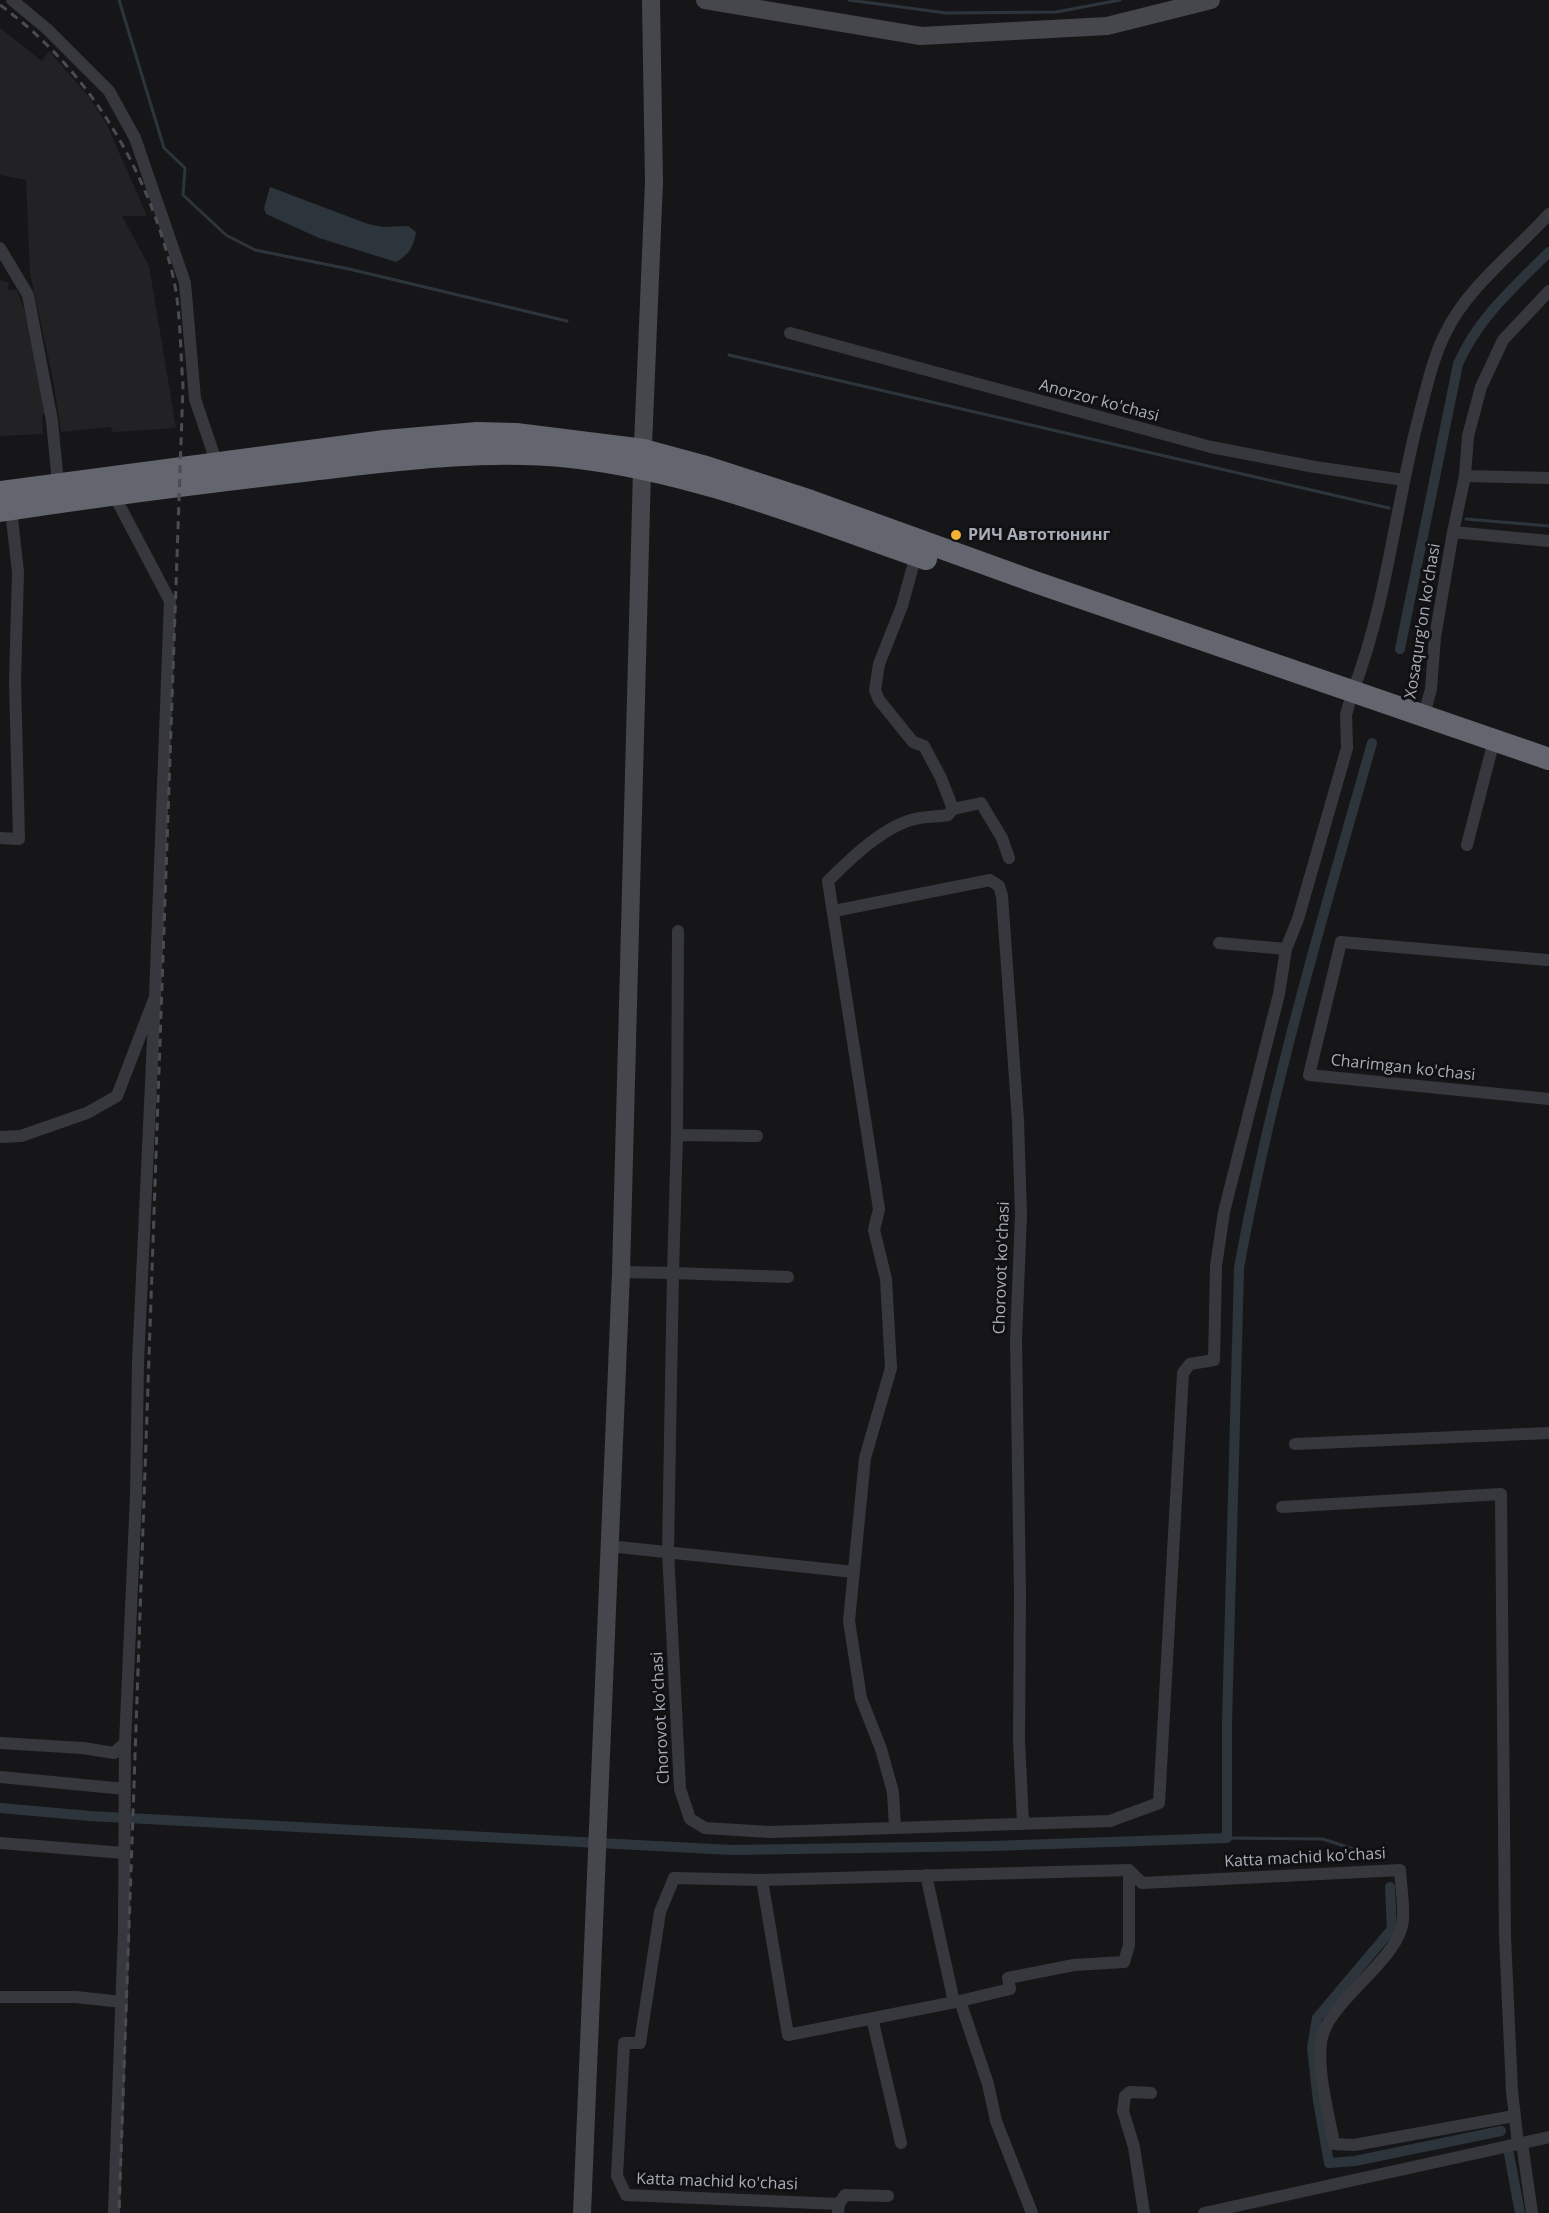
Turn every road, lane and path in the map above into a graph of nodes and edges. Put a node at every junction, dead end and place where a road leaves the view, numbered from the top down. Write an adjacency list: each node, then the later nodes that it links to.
1 (12, 0): 10 (street)
2 (651, 0): 9 (street)
3 (705, 0): 4 (street)
4 (1211, 0)
5 (1549, 214): 13 (street)
6 (0, 248): 14 (street)
7 (1549, 291): 11 (street, Xosaqurg'on ko'chasi)
8 (790, 333): 13 (street, Anorzor ko'chasi)
9 (643, 460): 10 (highway); 15 (highway); 19 (highway); 20 (highway); 38 (street)
10 (217, 464): 14 (highway)
11 (1465, 476): 12 (street); 17 (street, Xosaqurg'on ko'chasi)
12 (1549, 478)
13 (1404, 480): 20 (street)
14 (58, 483): 16 (highway)
15 (114, 495): 16 (highway); 33 (street)
16 (4, 504): 25 (street)
17 (1453, 532): 18 (street, Xosaqurg'on ko'chasi); 21 (street, Xosaqurg'on ko'chasi)
18 (1549, 541)
19 (915, 555): 20 (highway); 24 (street)
20 (1351, 698): 21 (highway); 31 (street)
21 (1422, 722): 22 (highway); 23 (highway)
22 (1491, 752): 23 (highway); 26 (street)
23 (1548, 761)
24 (953, 809): 27 (street); 28 (street)
25 (0, 838)
26 (1467, 845)
27 (1009, 858)
28 (834, 911): 46 (street); 51 (street, Chorovot ko'chasi)
29 (678, 931): 35 (street, Chorovot ko'chasi)
30 (1219, 943): 31 (street)
31 (1286, 949): 51 (street, Chorovot ko'chasi)
32 (1547, 960): 34 (street, Charimgan ko'chasi)
33 (156, 997): 37 (street); 48 (street)
34 (1549, 1099)
35 (677, 1136): 36 (street); 39 (street, Chorovot ko'chasi)
36 (757, 1136)
37 (0, 1137)
38 (621, 1272): 39 (street); 44 (street)
39 (673, 1274): 40 (street); 45 (street, Chorovot ko'chasi)
40 (788, 1276)
41 (1549, 1433): 42 (street)
42 (1295, 1444)
43 (1282, 1507): 63 (street)
44 (609, 1546): 45 (street); 70 (street)
45 (668, 1551): 46 (street); 52 (street, Chorovot ko'chasi)
46 (854, 1572): 52 (street)
47 (0, 1743): 48 (street)
48 (125, 1743): 50 (street)
49 (0, 1777): 50 (street)
50 (125, 1789): 54 (street)
51 (1023, 1823): 52 (street, Chorovot ko'chasi)
52 (895, 1827)
53 (0, 1843): 54 (street)
54 (124, 1853): 60 (street)
55 (1129, 1870): 56 (street, Katta machid ko'chasi); 59 (street); 63 (street, Katta machid ko'chasi)
56 (926, 1875): 57 (street, Katta machid ko'chasi); 59 (street)
57 (762, 1880): 61 (street); 68 (street, Katta machid ko'chasi)
58 (0, 1997): 60 (street)
59 (957, 2001): 61 (street); 71 (street)
60 (122, 2002): 69 (street)
61 (872, 2018): 65 (street)
62 (1151, 2093): 72 (street)
63 (1514, 2116): 66 (street)
64 (1549, 2137): 66 (street)
65 (901, 2143)
66 (1520, 2144): 73 (street); 74 (street)
67 (888, 2196): 68 (street, Katta machid ko'chasi)
68 (838, 2208)
69 (114, 2213)
70 (582, 2213)
71 (1032, 2213)
72 (1144, 2213)
73 (1204, 2213)
74 (1532, 2213)

